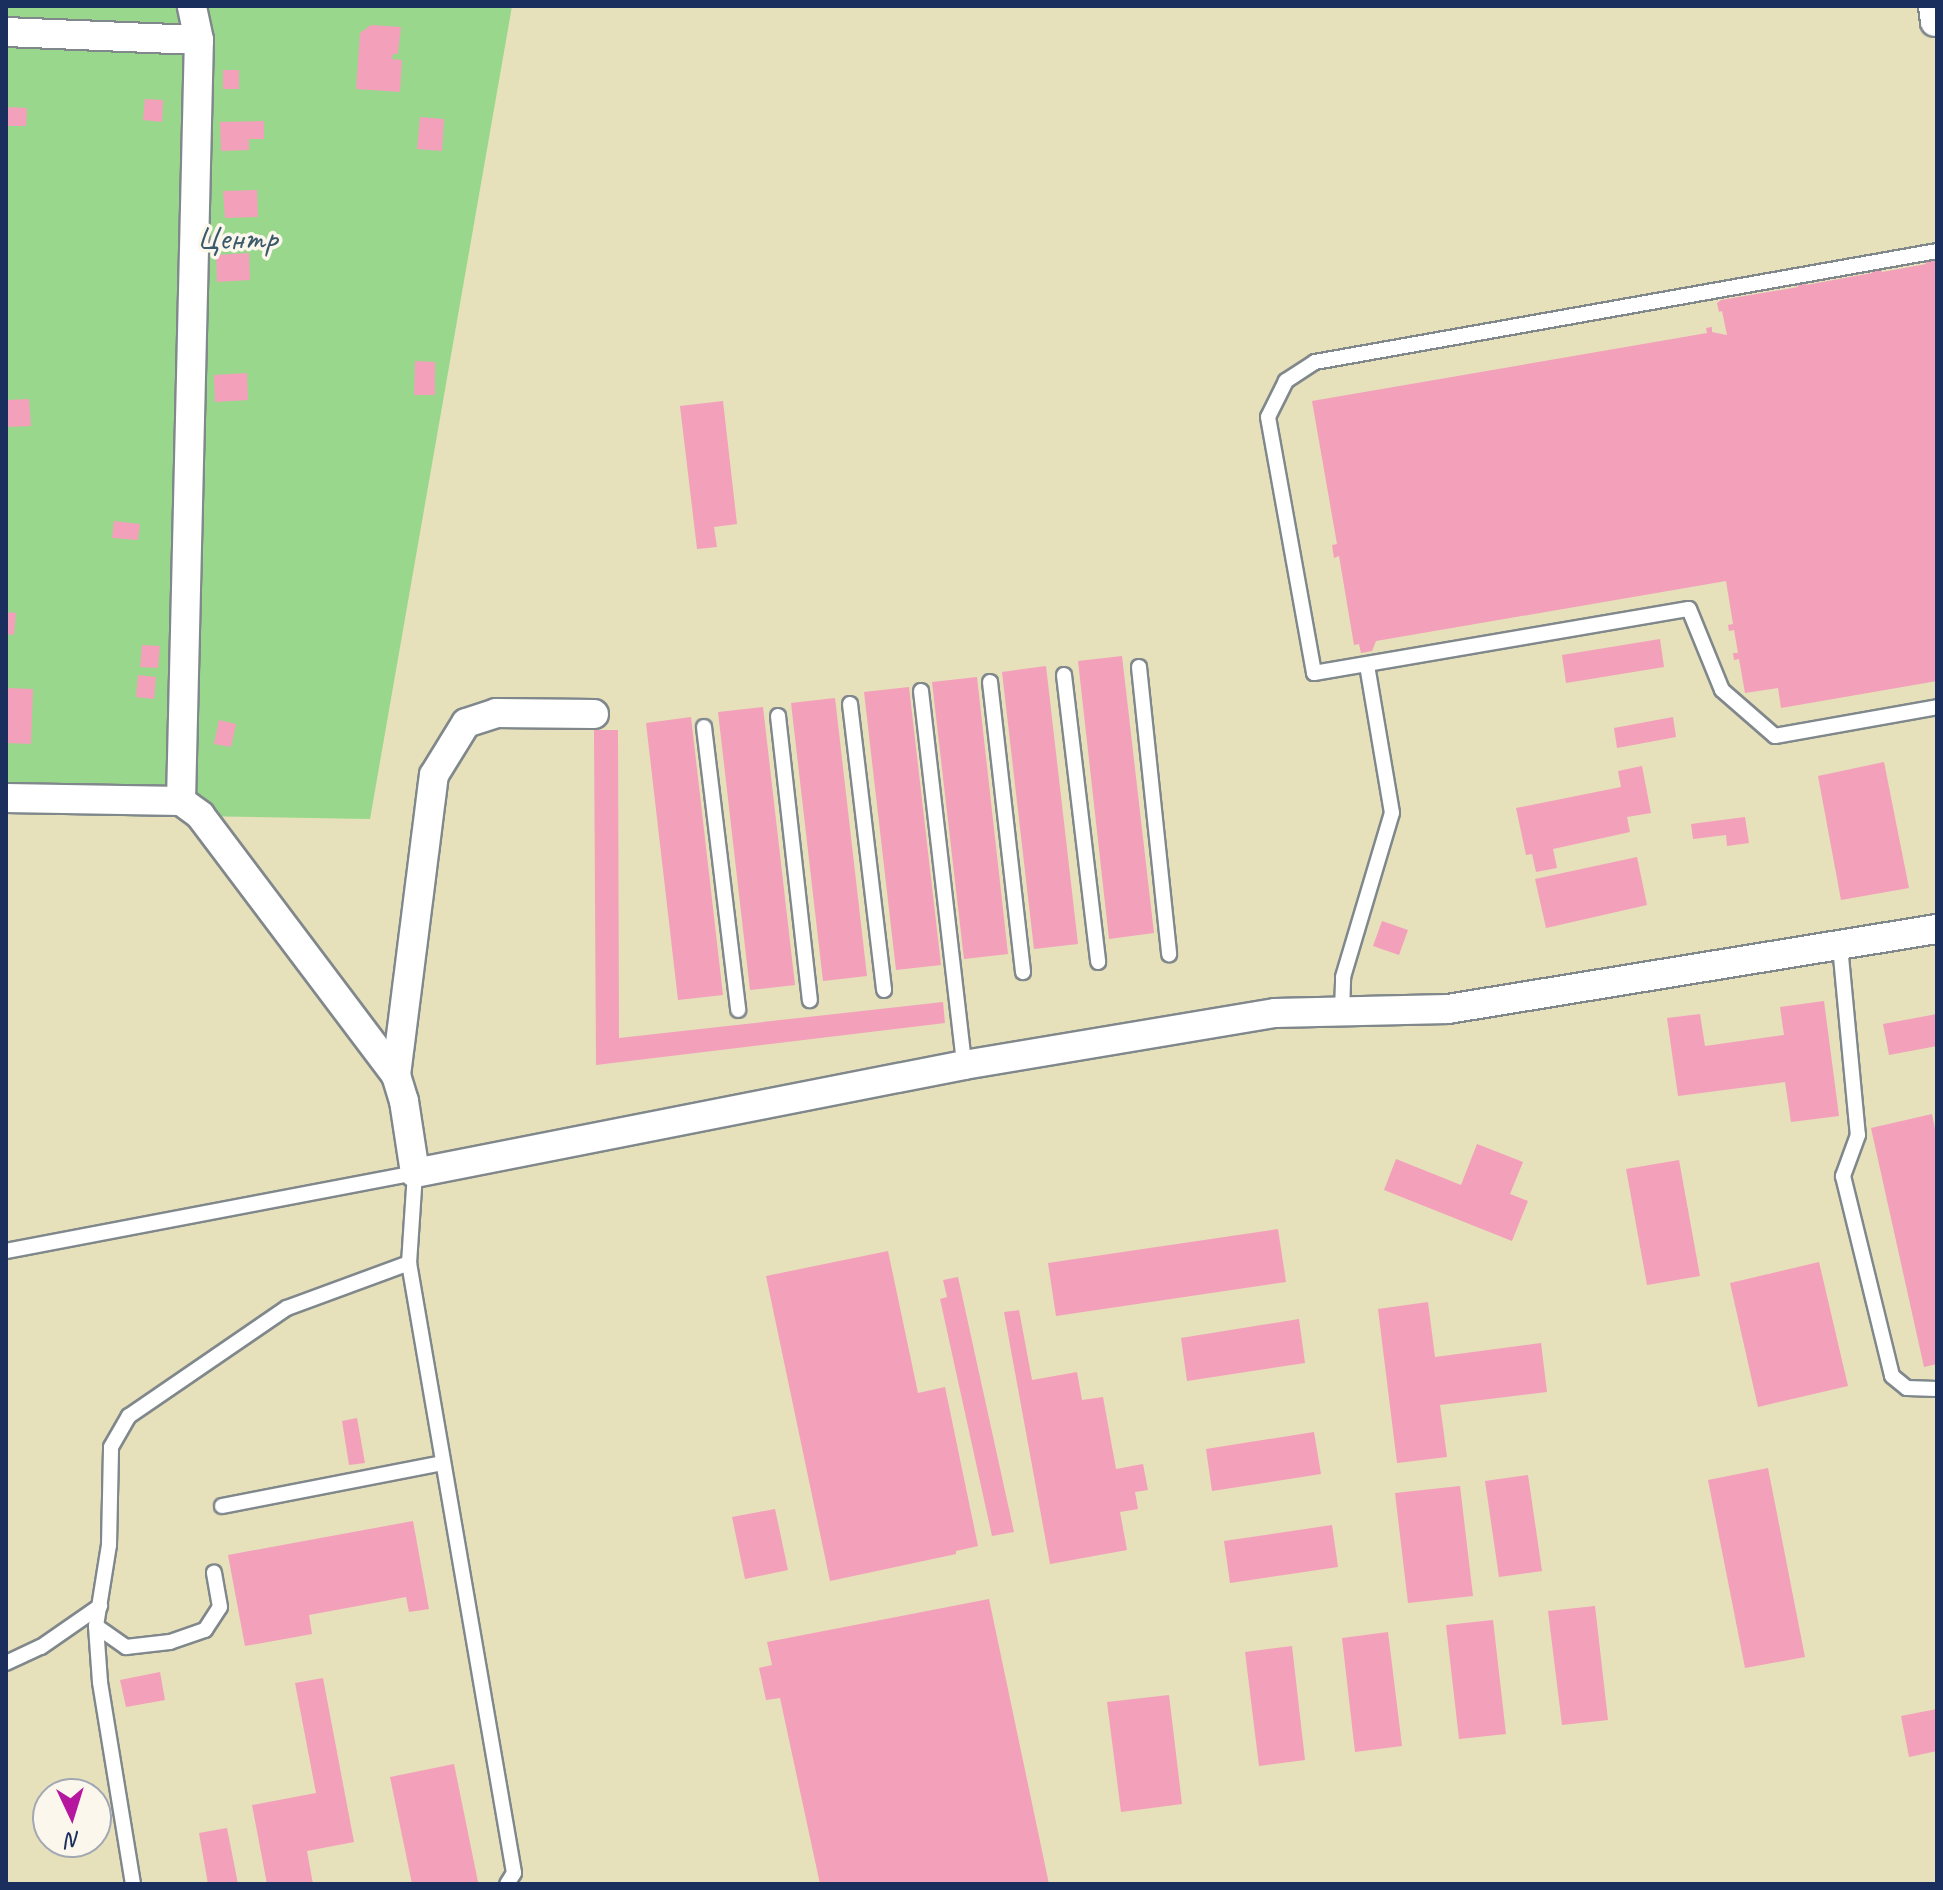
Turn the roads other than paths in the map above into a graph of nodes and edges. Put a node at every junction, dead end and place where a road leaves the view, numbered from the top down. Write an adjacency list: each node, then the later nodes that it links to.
1 (192, 6): 3 (street)
2 (6, 32): 3 (street)
3 (199, 40): 16 (street)
4 (1937, 251): 5 (lane)
5 (1367, 665): 11 (lane); 25 (lane)
6 (1139, 667): 19 (lane)
7 (1064, 675): 20 (lane)
8 (990, 682): 21 (lane)
9 (921, 691): 26 (lane)
10 (850, 704): 22 (lane)
11 (1937, 707)
12 (594, 714): 27 (street)
13 (778, 716): 23 (lane)
14 (704, 727): 24 (lane)
15 (6, 798): 16 (street)
16 (181, 801): 27 (street)
17 (1937, 929): 18 (street)
18 (1840, 946): 25 (street); 31 (lane)
19 (1169, 954)
20 (1098, 962)
21 (1023, 972)
22 (884, 990)
23 (810, 1000)
24 (738, 1010)
25 (1342, 1011): 26 (street)
26 (964, 1065): 28 (street)
27 (396, 1075): 28 (street)
28 (415, 1173): 29 (lane); 30 (lane)
29 (6, 1251)
30 (409, 1263): 32 (lane); 35 (lane)
31 (1937, 1389)
32 (443, 1463): 33 (lane); 39 (lane)
33 (222, 1506)
34 (214, 1573): 36 (lane)
35 (100, 1606): 36 (lane); 37 (lane)
36 (96, 1626): 38 (lane)
37 (6, 1663)
38 (133, 1884)
39 (507, 1884)

